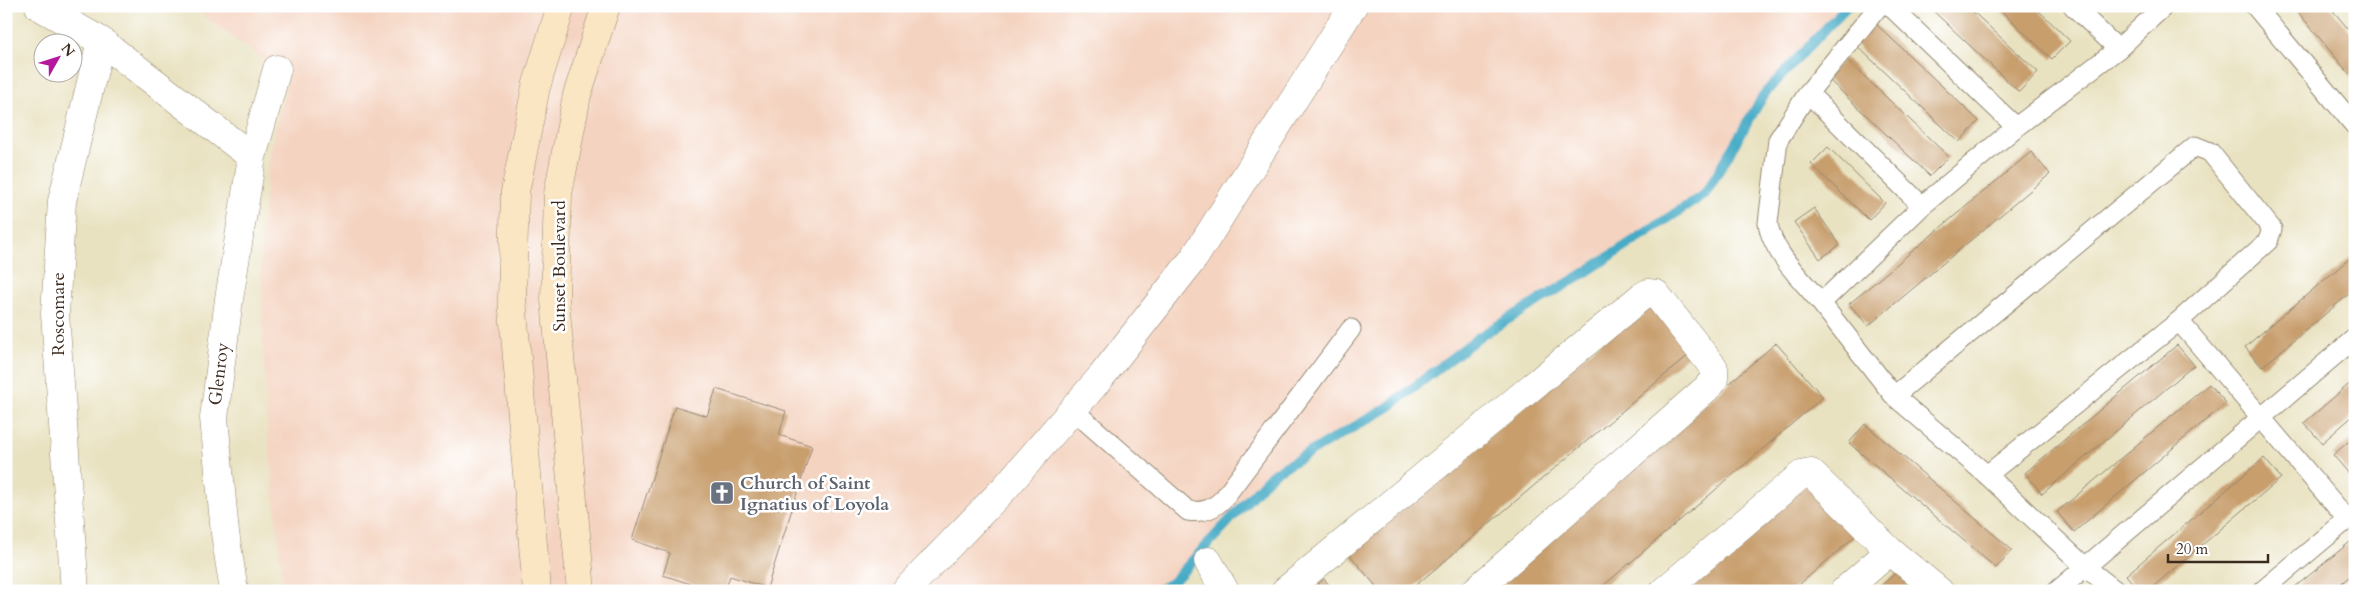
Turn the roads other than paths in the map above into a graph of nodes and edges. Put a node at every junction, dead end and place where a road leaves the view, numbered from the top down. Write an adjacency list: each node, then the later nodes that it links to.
1 (39, 6): 10 (street)
2 (561, 6): 32 (main road)
3 (606, 6): 33 (main road, Sunset Boulevard)
4 (1353, 6): 23 (street)
5 (1879, 6): 13 (lane)
6 (1890, 6): 15 (lane)
7 (2074, 6): 11 (lane)
8 (2164, 6): 11 (lane)
9 (2255, 6): 14 (lane)
10 (101, 41): 16 (street); 30 (street, Roscomare)
11 (2118, 48): 15 (lane)
12 (277, 69): 16 (street, Glenroy)
13 (1808, 93): 17 (lane); 18 (lane)
14 (2355, 126)
15 (2016, 127): 17 (lane)
16 (252, 157): 31 (street, Glenroy)
17 (1922, 206): 18 (lane)
18 (1821, 303): 22 (lane)
19 (2179, 322): 22 (lane); 24 (lane); 25 (lane)
20 (1352, 329): 23 (lane)
21 (2355, 338): 24 (lane)
22 (1894, 396): 25 (lane)
23 (1073, 410): 34 (street)
24 (2260, 419): 26 (lane); 29 (lane)
25 (1987, 475): 29 (lane)
26 (2351, 516): 43 (lane)
27 (1890, 551): 38 (street); 39 (street); 40 (street)
28 (1208, 561): 35 (street)
29 (2084, 566): 41 (lane); 42 (lane)
30 (75, 591)
31 (234, 591)
32 (537, 591)
33 (581, 591)
34 (905, 591)
35 (1225, 591)
36 (1285, 591): 37 (street)
37 (1475, 591)
38 (1664, 591)
39 (1844, 591)
40 (1939, 591)
41 (2057, 591)
42 (2116, 591)
43 (2262, 591)

